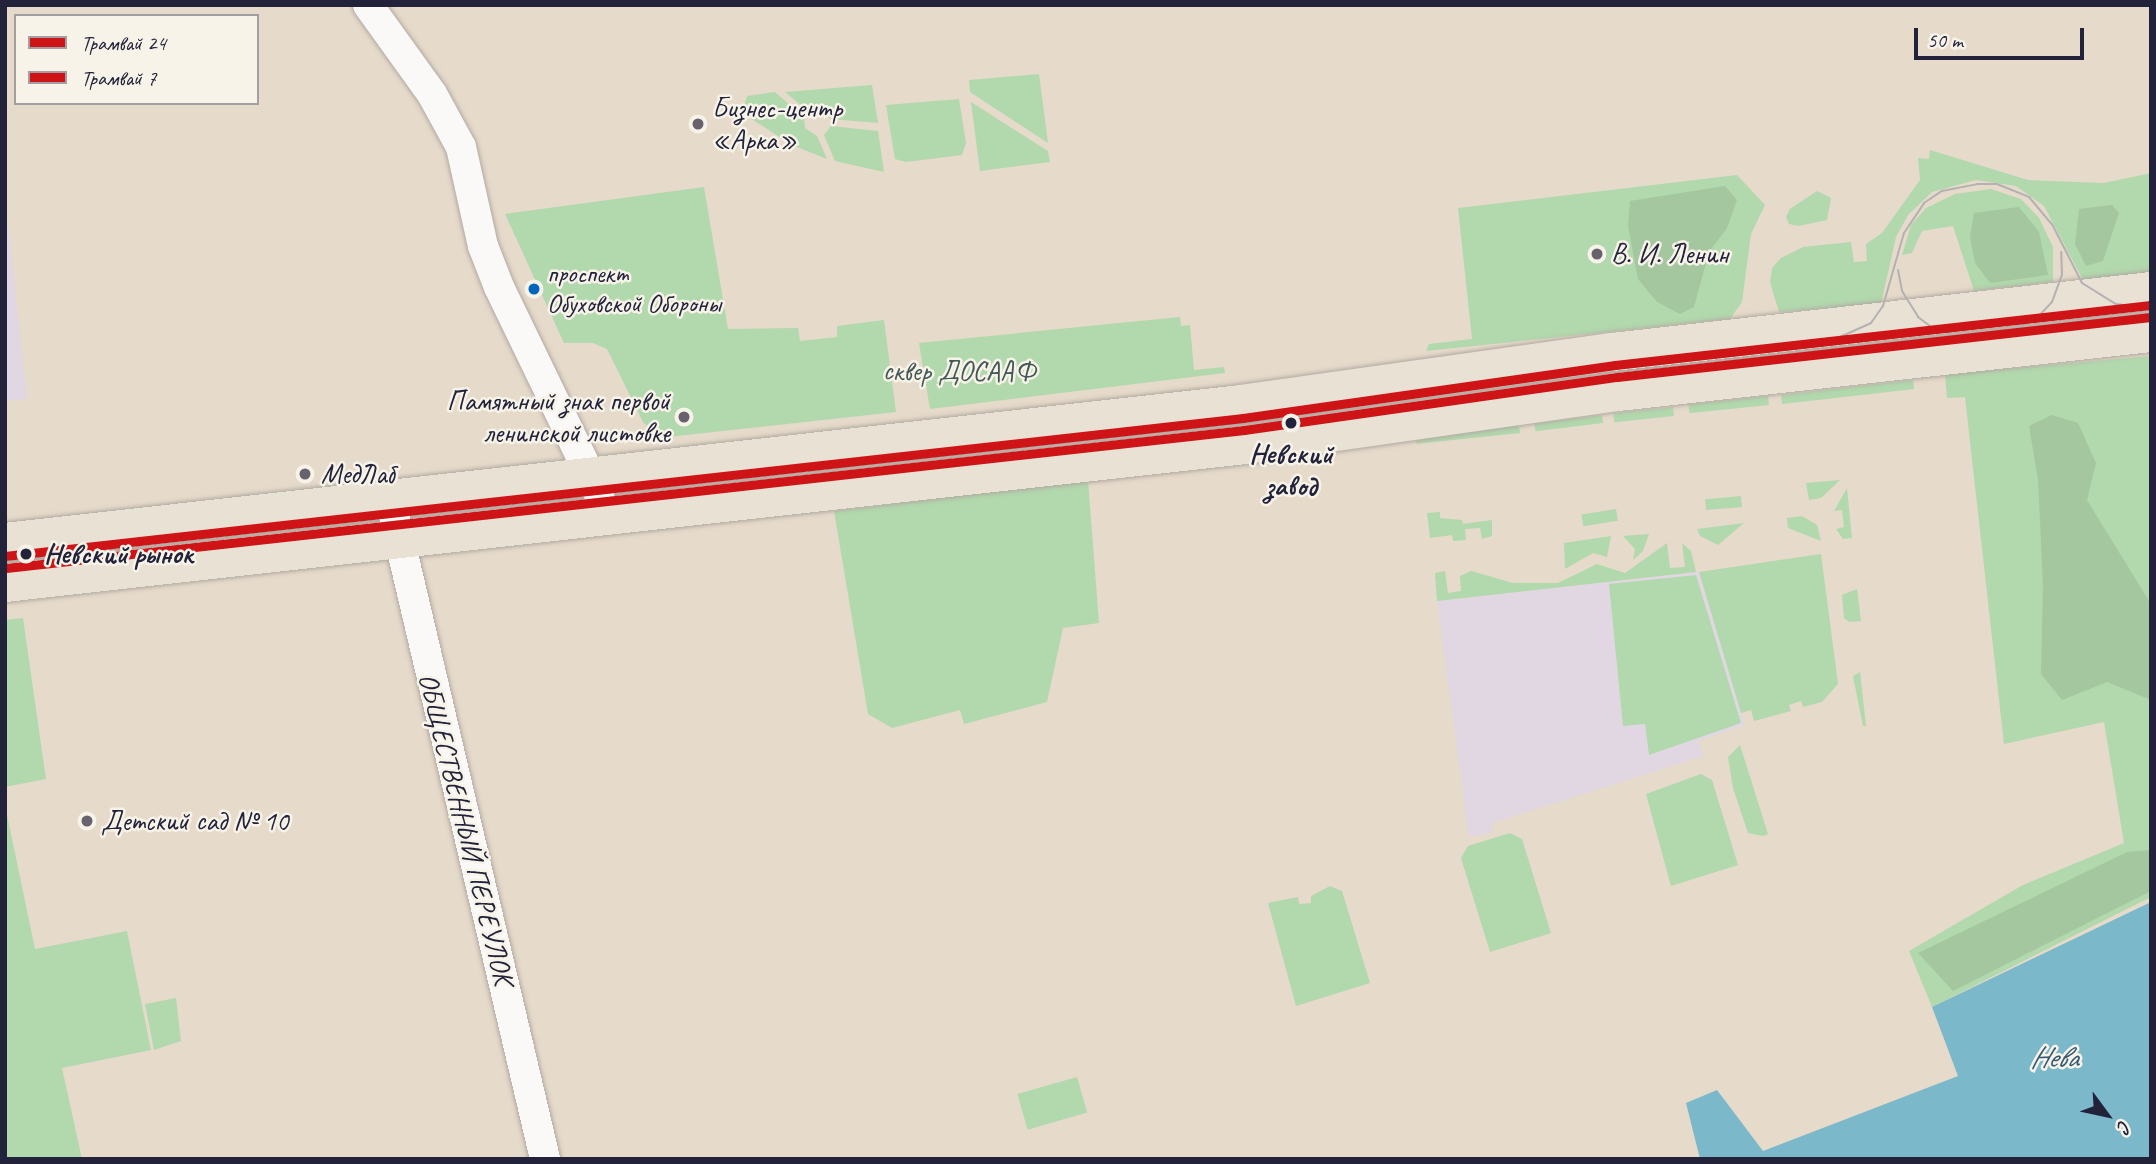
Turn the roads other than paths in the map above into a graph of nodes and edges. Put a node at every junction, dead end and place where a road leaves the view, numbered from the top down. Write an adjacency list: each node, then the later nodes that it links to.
1 (368, 5): 4 (street)
2 (2151, 292): 4 (main road)
3 (2151, 333): 6 (main road)
4 (592, 476): 5 (main road); 6 (street)
5 (390, 499): 7 (street, ОБЩЕСТВЕННЫЙ ПЕРЕУЛОК); 8 (main road)
6 (607, 514): 7 (main road)
7 (396, 540): 9 (main road); 10 (street, ОБЩЕСТВЕННЫЙ ПЕРЕУЛОК)
8 (5, 542)
9 (5, 583)
10 (545, 1159)

